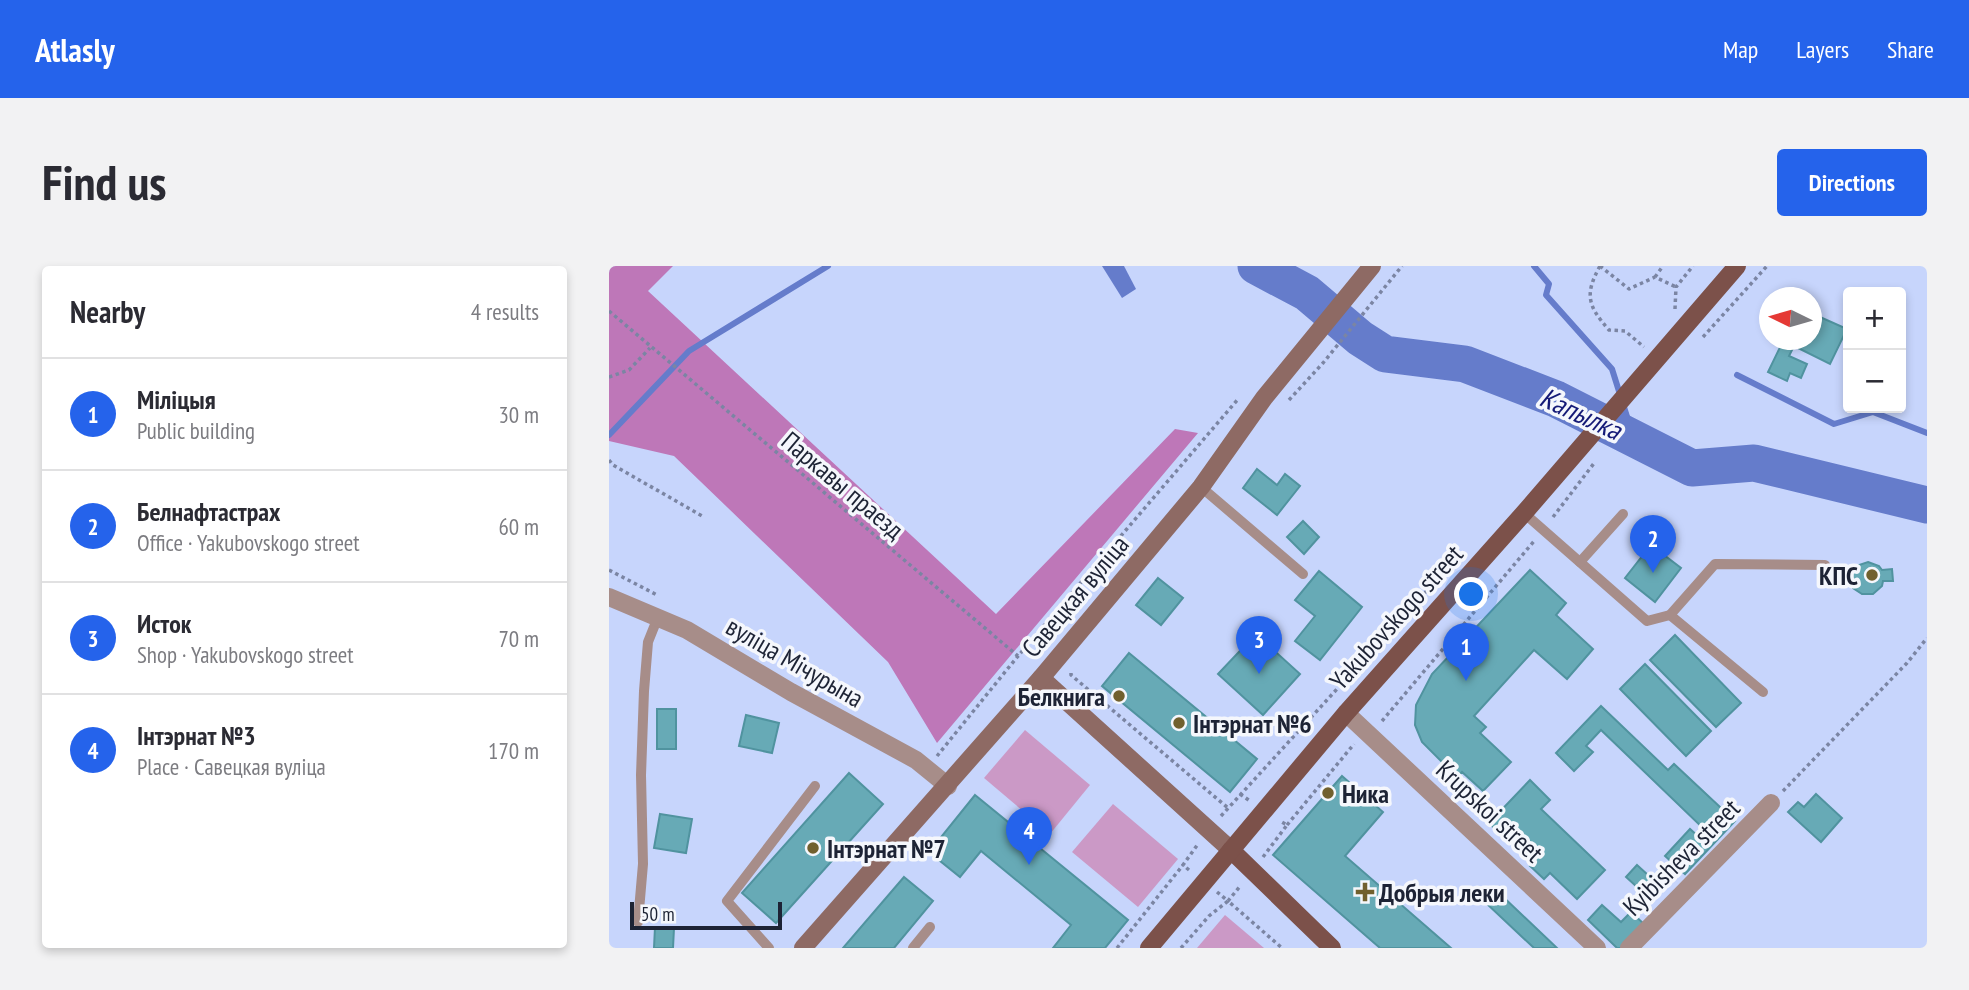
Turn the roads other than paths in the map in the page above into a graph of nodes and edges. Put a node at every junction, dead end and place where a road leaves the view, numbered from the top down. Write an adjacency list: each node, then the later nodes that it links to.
1 (1372, 266): 3 (main road, Савецкая вуліца)
2 (1737, 266): 4 (main road, Yakubovskogo street)
3 (1201, 487): 8 (lane); 12 (main road, Савецкая вуліца)
4 (1524, 513): 6 (lane); 14 (main road, Yakubovskogo street)
5 (1623, 514): 6 (lane)
6 (1580, 562): 10 (lane)
7 (1825, 565): 10 (lane)
8 (1303, 574)
9 (609, 597): 11 (street, вуліца Мічурына)
10 (1670, 615): 13 (lane)
11 (658, 617): 16 (street, вуліца Мічурына); 19 (lane)
12 (1041, 678): 16 (main road, Савецкая вуліца); 18 (main road)
13 (1763, 692)
14 (1346, 712): 18 (main road, Yakubovskogo street); 26 (street, Krupskoi street)
15 (815, 786): 21 (lane)
16 (948, 786): 22 (main road, Савецкая вуліца)
17 (1771, 803): 27 (street, Kyibisheva street)
18 (1231, 850): 24 (main road, Yakubovskogo street); 25 (main road)
19 (638, 922)
20 (930, 927): 23 (lane)
21 (769, 948)
22 (803, 948)
23 (913, 948)
24 (1149, 948)
25 (1332, 948)
26 (1597, 948)
27 (1629, 948)

